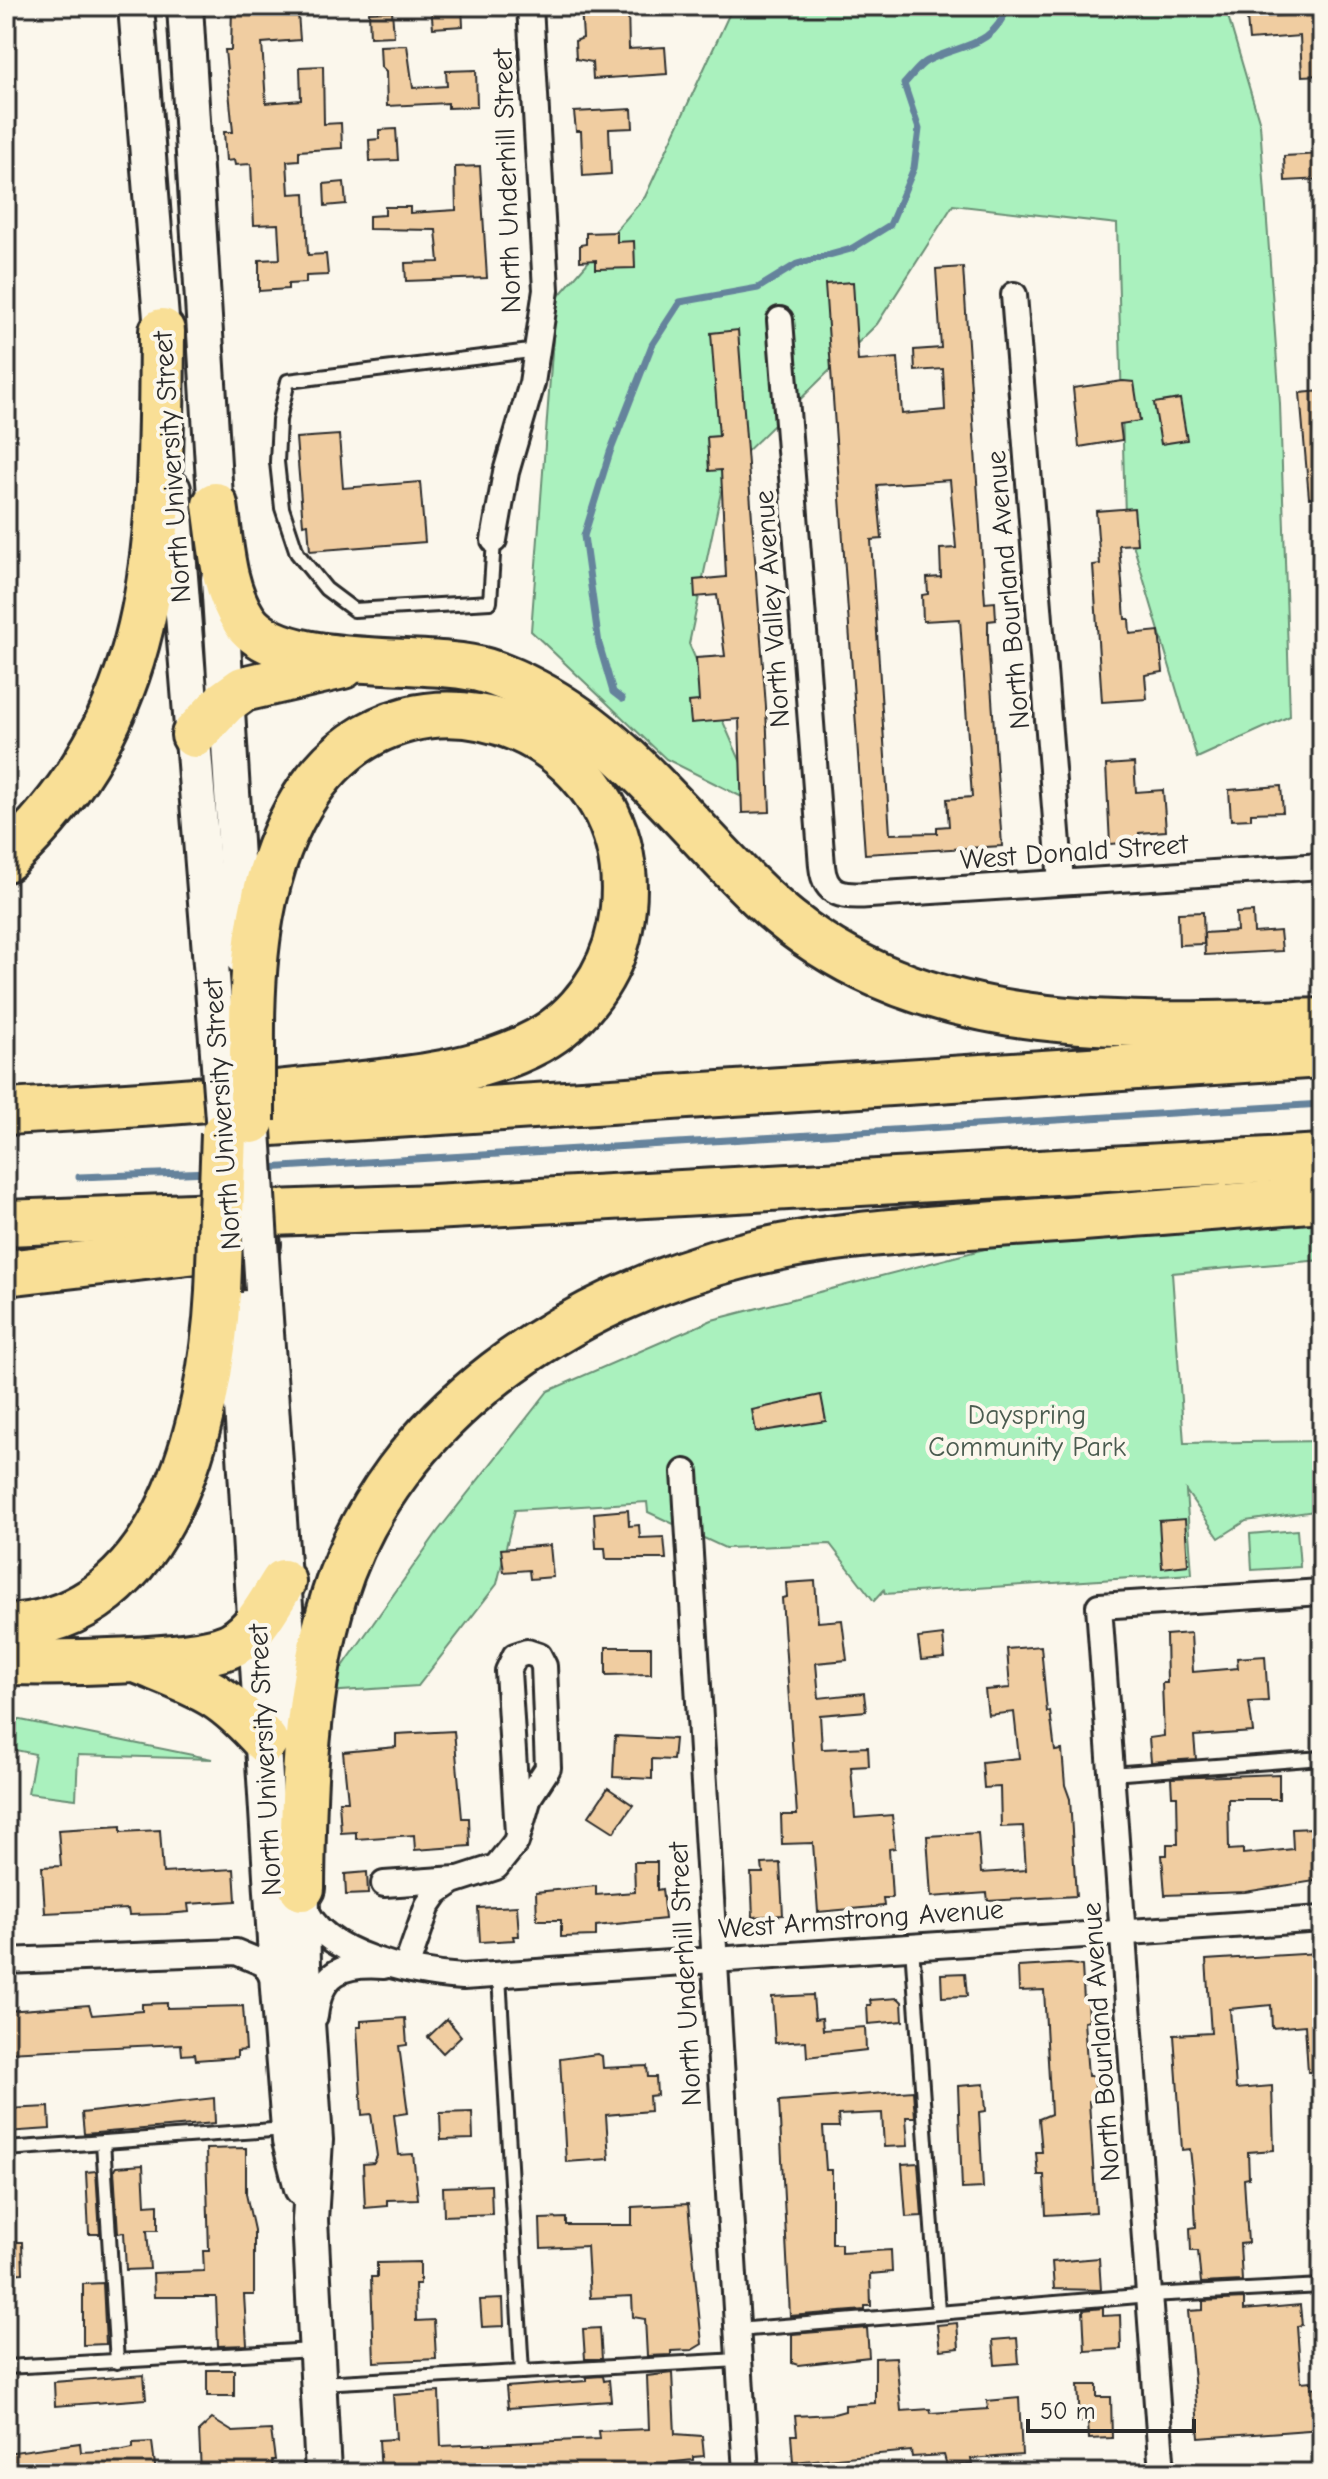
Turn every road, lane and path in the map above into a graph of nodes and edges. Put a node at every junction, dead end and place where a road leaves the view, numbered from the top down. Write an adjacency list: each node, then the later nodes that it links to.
1 (136, 6): 6 (main road, North University Street)
2 (185, 6): 8 (main road, North University Street)
3 (530, 6): 7 (street, North Underhill Street)
4 (1014, 295): 15 (street, North Bourland Avenue)
5 (780, 320): 16 (street, North Valley Avenue)
6 (162, 331): 12 (main road, North University Street); 13 (highway)
7 (538, 350): 9 (street, North Underhill Street); 9 (lane)
8 (215, 505): 10 (highway); 11 (main road, North University Street)
9 (494, 540)
10 (356, 661): 11 (highway); 17 (highway)
11 (225, 702): 12 (highway); 18 (main road, North University Street)
12 (194, 735): 18 (main road, North University Street)
13 (6, 859)
14 (1322, 866): 15 (street, West Donald Street)
15 (1061, 882): 16 (street, West Donald Street)
16 (832, 891)
17 (1322, 1021)
18 (239, 1050): 20 (highway); 27 (highway, bridge)
19 (1322, 1055): 21 (highway)
20 (6, 1112)
21 (6, 1133)
22 (1322, 1157): 23 (highway)
23 (1018, 1173): 25 (highway); 26 (highway)
24 (1322, 1199): 41 (highway)
25 (6, 1223)
26 (6, 1273)
27 (239, 1291): 29 (main road, North University Street); 31 (main road, North University Street); 32 (highway)
28 (685, 1472): 45 (street, North Underhill Street)
29 (283, 1582): 31 (highway); 41 (main road, North University Street)
30 (1322, 1592): 37 (street, North Bourland Avenue)
31 (257, 1622): 33 (highway); 35 (main road, North University Street)
32 (6, 1627)
33 (132, 1658): 34 (highway); 35 (highway)
34 (6, 1662)
35 (265, 1741): 49 (main road, North University Street)
36 (1322, 1758): 37 (lane)
37 (1111, 1774): 43 (street, North Bourland Avenue)
38 (518, 1833): 38 (street); 39 (street)
39 (458, 1879): 40 (street); 47 (street)
40 (384, 1884)
41 (302, 1893): 47 (street, West Armstrong Avenue); 50 (main road, North University Street)
42 (1322, 1919): 43 (street, West Armstrong Avenue)
43 (1122, 1931): 44 (street, West Armstrong Avenue); 56 (street, North Bourland Avenue)
44 (912, 1946): 45 (street, West Armstrong Avenue); 57 (lane)
45 (715, 1960): 48 (street, West Armstrong Avenue); 58 (street, North Underhill Street)
46 (6, 1961): 49 (street)
47 (406, 1968): 48 (street, West Armstrong Avenue); 50 (street, West Armstrong Avenue)
48 (499, 1976): 63 (lane)
49 (278, 1989): 51 (main road, North University Street)
50 (311, 2071): 54 (main road, North University Street)
51 (289, 2129): 52 (lane); 54 (main road, North University Street)
52 (103, 2142): 53 (lane); 60 (lane)
53 (6, 2149)
54 (310, 2220): 61 (main road, North University Street)
55 (1322, 2286): 56 (lane)
56 (1150, 2295): 57 (lane); 66 (street, North Bourland Avenue)
57 (938, 2311): 58 (lane)
58 (737, 2330): 59 (street, North Underhill Street)
59 (739, 2360): 63 (lane); 65 (street, North Underhill Street)
60 (117, 2362): 61 (lane); 62 (lane)
61 (317, 2366): 63 (lane); 64 (main road, North University Street)
62 (6, 2367)
63 (522, 2372)
64 (323, 2473)
65 (746, 2473)
66 (1162, 2473)

